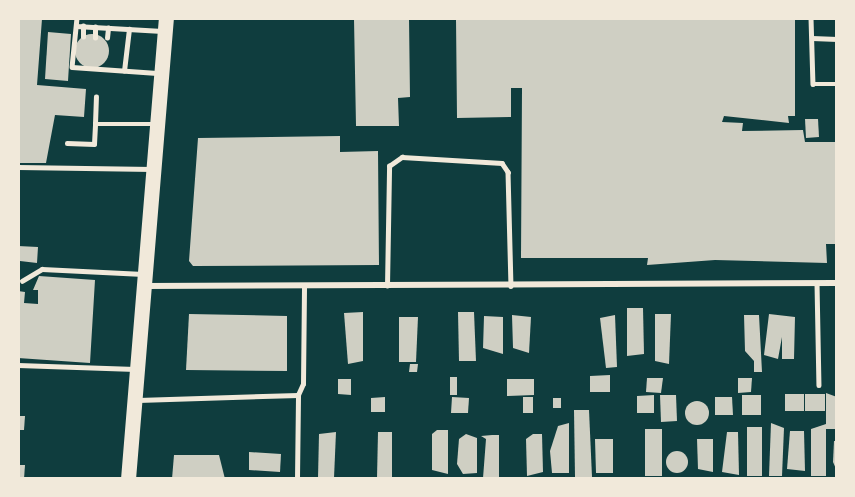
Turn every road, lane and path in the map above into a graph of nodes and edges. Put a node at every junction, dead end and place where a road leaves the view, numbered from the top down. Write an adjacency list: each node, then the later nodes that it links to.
1 (77, 18): 4 (lane)
2 (811, 18): 12 (lane)
3 (166, 25): 8 (lane); 15 (main road)
4 (76, 26): 5 (lane); 14 (lane)
5 (83, 26): 6 (lane); 9 (lane)
6 (95, 27): 7 (lane); 10 (lane)
7 (108, 28): 8 (lane); 11 (lane)
8 (129, 29): 14 (lane)
9 (83, 37)
10 (95, 38)
11 (107, 38)
12 (812, 38): 13 (lane); 16 (lane)
13 (837, 39)
14 (124, 71): 15 (lane)
15 (162, 73): 19 (main road)
16 (837, 84)
17 (96, 97): 18 (lane)
18 (95, 123): 19 (lane); 20 (lane)
19 (158, 124): 22 (main road)
20 (67, 143)
21 (18, 167): 22 (lane)
22 (154, 169): 23 (main road)
23 (146, 280): 24 (lane); 27 (street); 31 (main road)
24 (22, 281)
25 (817, 283): 26 (street); 29 (street); 32 (lane)
26 (837, 283)
27 (304, 286): 28 (street); 33 (lane)
28 (387, 286): 29 (street); 29 (lane)
29 (511, 286)
30 (18, 365): 31 (lane)
31 (138, 369): 34 (main road)
32 (819, 385)
33 (298, 395): 34 (lane); 36 (lane)
34 (135, 400): 35 (main road)
35 (128, 479)
36 (297, 479)

